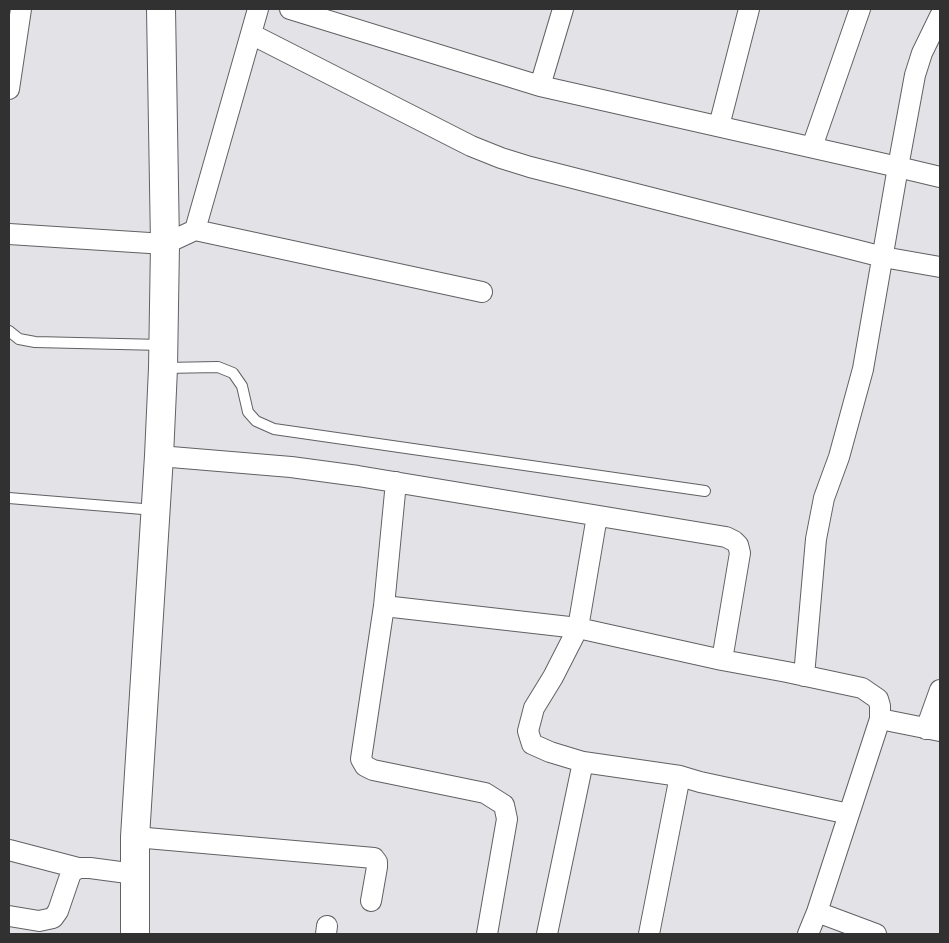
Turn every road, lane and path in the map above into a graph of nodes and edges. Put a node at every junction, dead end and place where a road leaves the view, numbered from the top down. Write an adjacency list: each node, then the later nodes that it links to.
1 (20, 9): 10 (street)
2 (161, 9): 20 (highway)
3 (258, 9): 9 (street)
4 (290, 9): 12 (street)
5 (563, 9): 12 (street)
6 (749, 9): 14 (street)
7 (860, 9): 15 (street)
8 (940, 16): 11 (street)
9 (251, 34): 18 (street); 21 (street)
10 (11, 55): 13 (street)
11 (931, 55): 16 (street)
12 (540, 86): 14 (street)
13 (9, 89)
14 (719, 126): 15 (street)
15 (812, 147): 16 (street)
16 (898, 167): 17 (street); 21 (street)
17 (940, 177)
18 (195, 230): 20 (street); 23 (street)
19 (9, 234): 20 (street)
20 (165, 244): 25 (highway)
21 (883, 257): 22 (street); 35 (street)
22 (940, 268)
23 (482, 292)
24 (9, 331): 25 (lane)
25 (163, 357): 26 (highway); 28 (lane)
26 (159, 456): 27 (street); 30 (highway)
27 (396, 482): 31 (street); 32 (street)
28 (705, 491)
29 (9, 498): 30 (lane)
30 (156, 510): 42 (highway)
31 (597, 516): 33 (street); 34 (street)
32 (384, 606): 33 (street); 50 (street)
33 (578, 628): 34 (street); 39 (street)
34 (722, 660): 35 (street)
35 (804, 676): 37 (street)
36 (940, 690): 38 (street)
37 (880, 719): 38 (street); 41 (street)
38 (933, 730)
39 (583, 762): 40 (street); 51 (street)
40 (680, 776): 41 (street); 52 (street)
41 (848, 814): 47 (street)
42 (135, 837): 45 (highway); 46 (street)
43 (9, 850): 44 (street)
44 (78, 868): 45 (street); 48 (street)
45 (135, 874): 49 (highway)
46 (371, 901)
47 (817, 912): 53 (street); 54 (street)
48 (9, 916)
49 (135, 934)
50 (487, 934)
51 (546, 934)
52 (650, 934)
53 (808, 934)
54 (876, 934)

